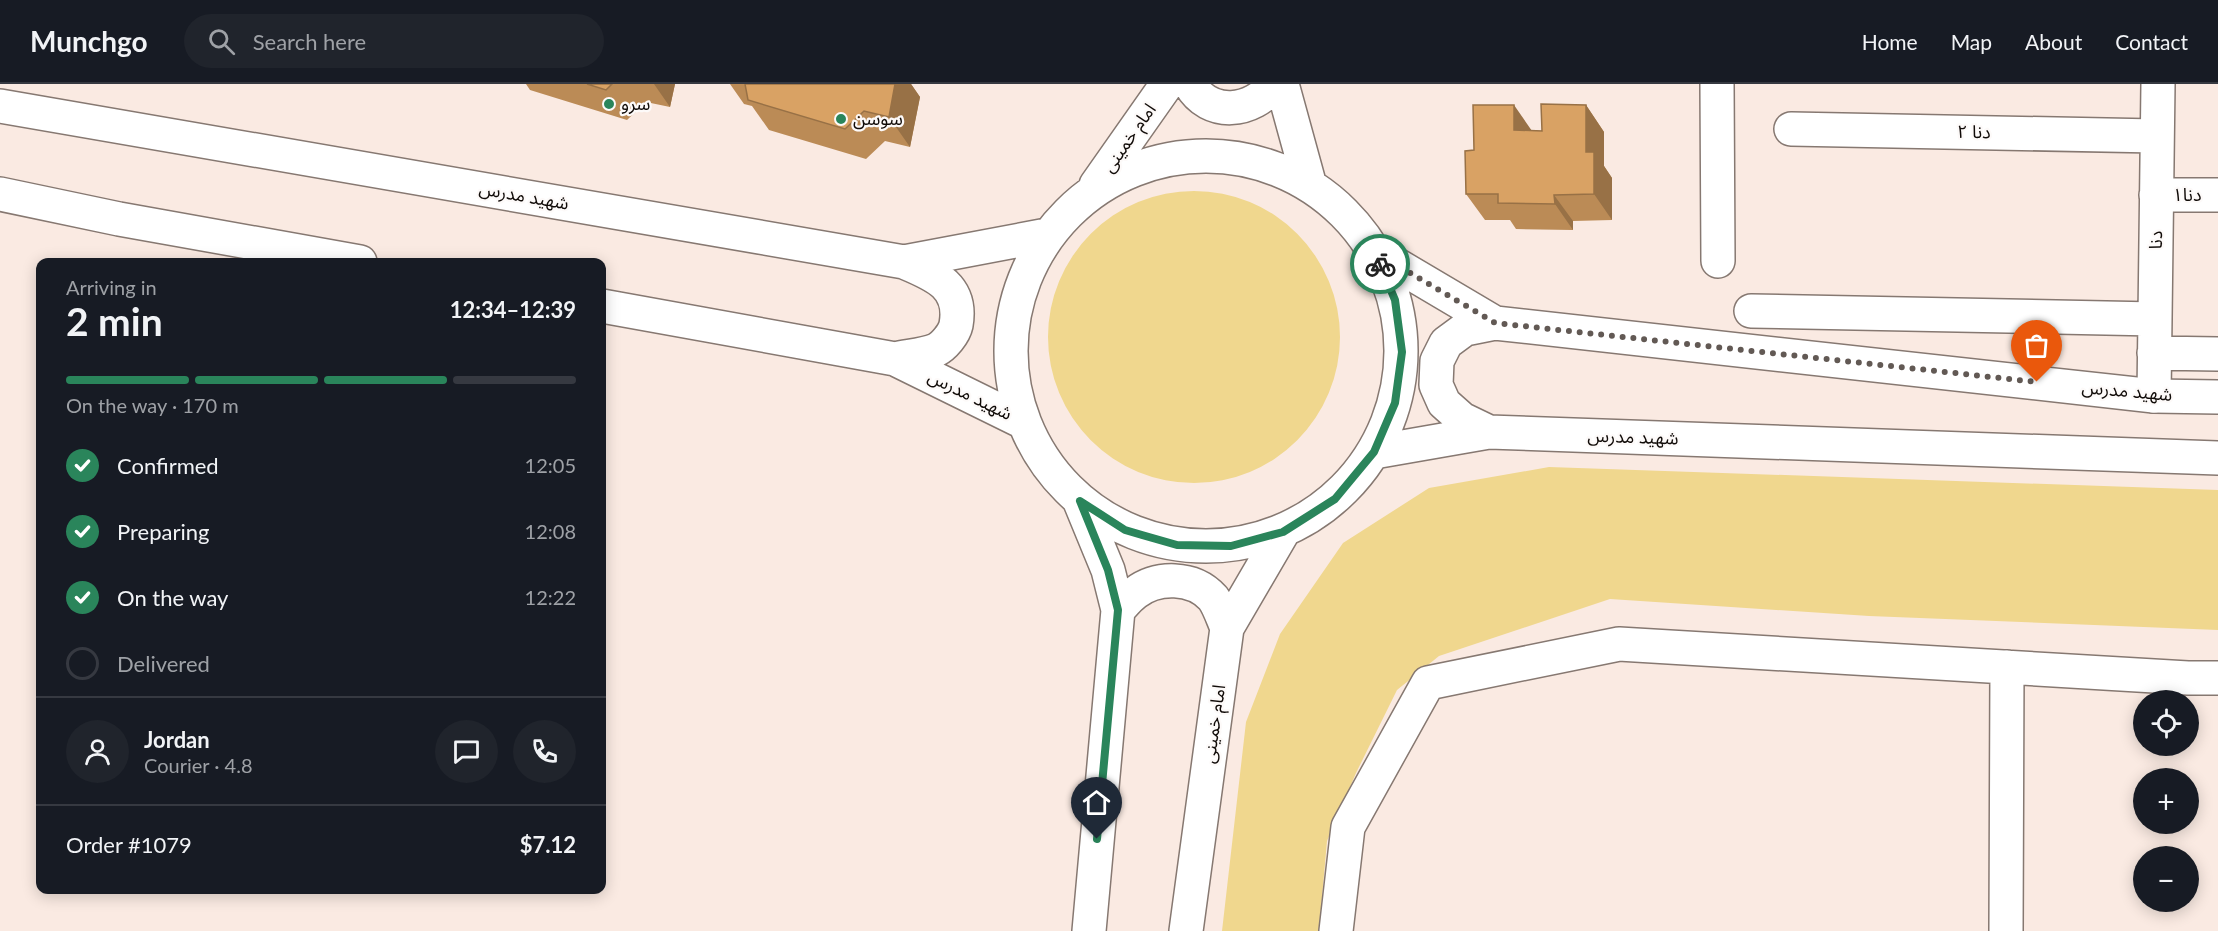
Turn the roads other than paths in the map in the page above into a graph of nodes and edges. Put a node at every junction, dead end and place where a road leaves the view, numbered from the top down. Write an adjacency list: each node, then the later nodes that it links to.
1 (1167, 84): 11 (main road, امام خمینی)
2 (1190, 84): 3 (main road)
3 (1274, 84)
4 (1282, 84): 10 (main road)
5 (1717, 84): 18 (main road)
6 (2158, 84): 9 (main road, دنا)
7 (0, 106): 19 (main road, شهید مدرس)
8 (1791, 129): 9 (main road, دنا ۲)
9 (2156, 136): 13 (main road, دنا)
10 (1310, 186): 11 (main road); 16 (main road)
11 (1091, 192): 15 (main road)
12 (0, 194): 17 (main road)
13 (2156, 195): 14 (main road, دنا۱); 22 (main road, دنا)
14 (2218, 195)
15 (1047, 235): 19 (main road, شهید مدرس); 29 (main road)
16 (1375, 252): 23 (main road, شهید مدرس); 31 (main road)
17 (338, 258)
18 (1718, 261)
19 (904, 262): 26 (main road)
20 (606, 307): 26 (main road, شهید مدرس)
21 (1750, 311): 22 (main road)
22 (2155, 319): 24 (main road, دنا)
23 (1495, 323): 27 (main road, شهید مدرس); 30 (main road)
24 (2154, 352): 25 (main road); 27 (main road, دنا)
25 (2218, 354)
26 (895, 359): 29 (main road, شهید مدرس)
27 (2154, 396): 28 (main road, شهید مدرس)
28 (2218, 397)
29 (1021, 421): 33 (main road)
30 (1489, 432): 31 (main road, شهید مدرس); 32 (main road, شهید مدرس)
31 (1374, 452): 34 (main road)
32 (2218, 458)
33 (1080, 501): 34 (main road); 35 (main road)
34 (1283, 532): 36 (main road, امام خمینی)
35 (1118, 610): 36 (main road); 39 (main road)
36 (1227, 628): 40 (main road, امام خمینی)
37 (2007, 667): 38 (main road); 41 (main road); 42 (main road)
38 (2218, 678)
39 (1089, 931)
40 (1186, 931)
41 (1336, 931)
42 (2006, 931)

